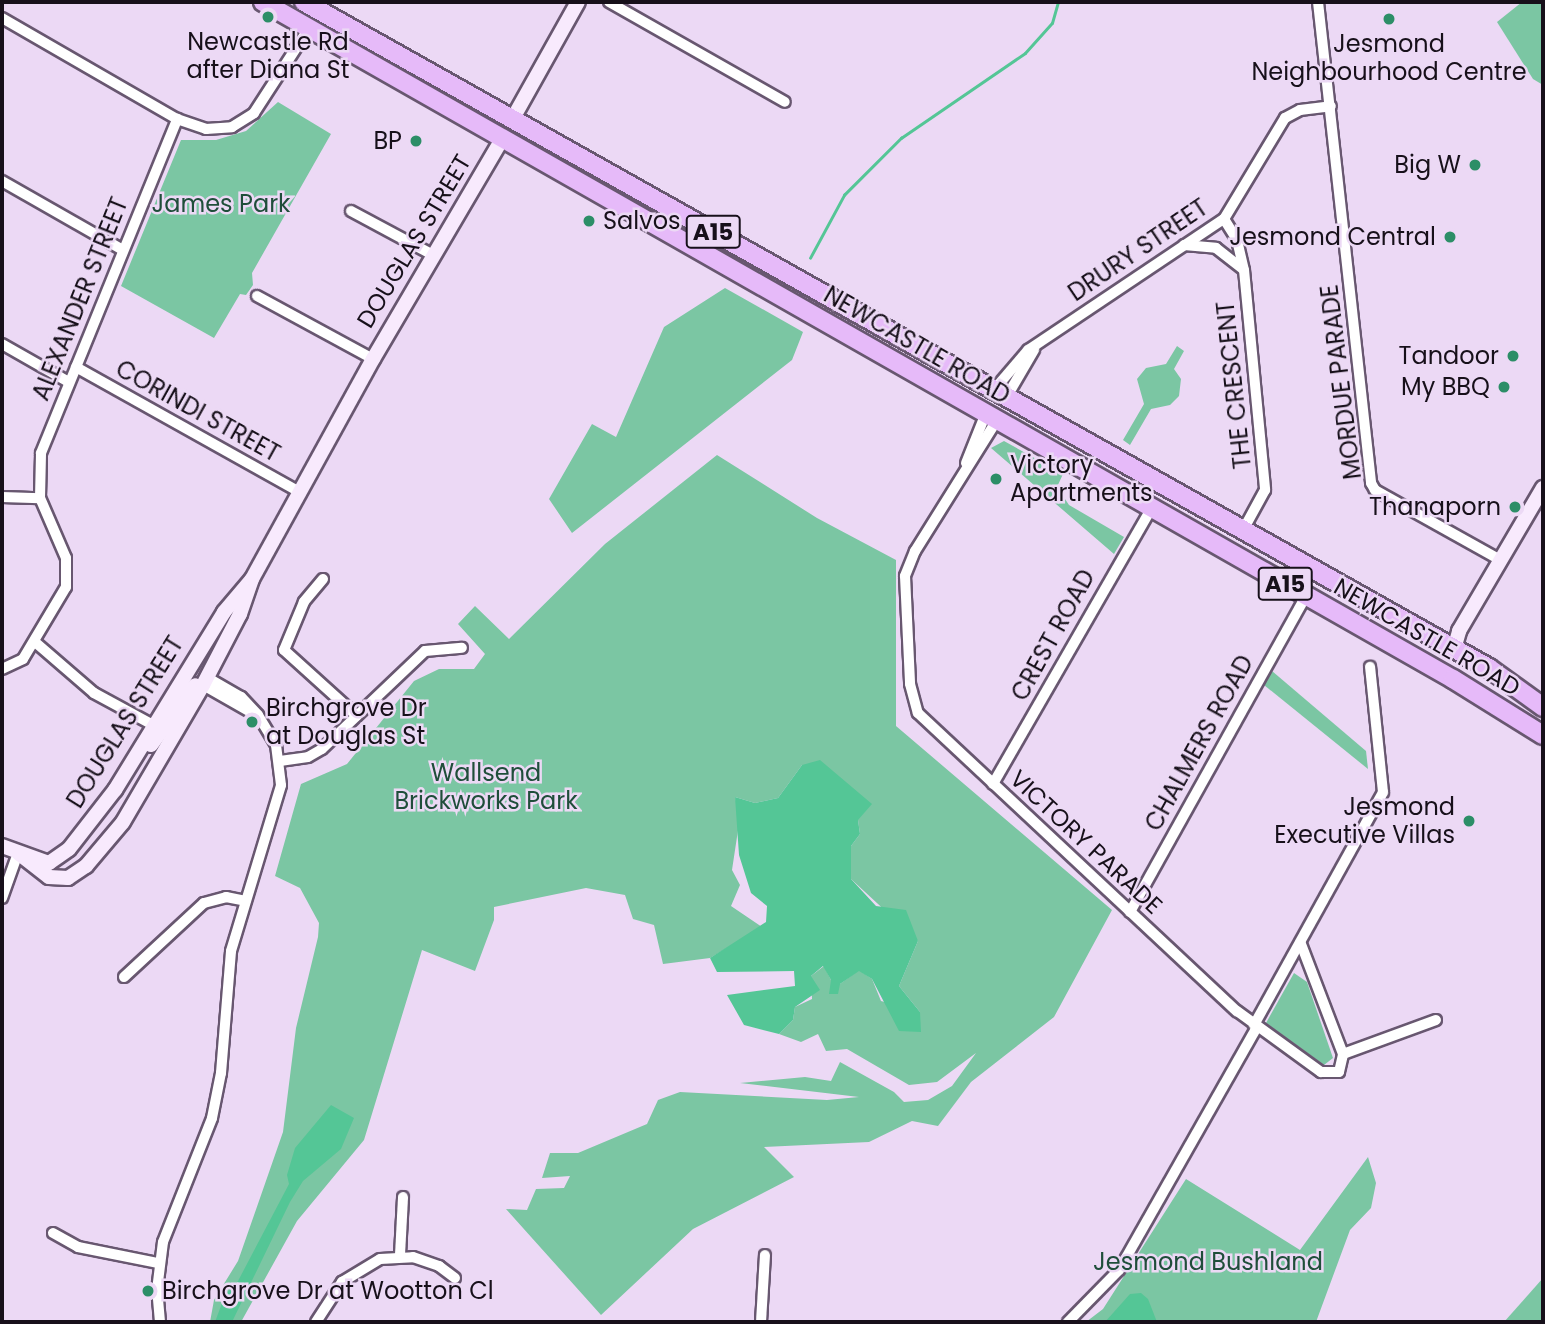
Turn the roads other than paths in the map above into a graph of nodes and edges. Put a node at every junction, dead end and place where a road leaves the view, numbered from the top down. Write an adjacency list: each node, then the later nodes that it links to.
1 (263, 2): 7 (highway, NEWCASTLE ROAD / A15)
2 (304, 2): 11 (highway, NEWCASTLE ROAD / A15)
3 (578, 2): 11 (street, DOUGLAS STREET)
4 (609, 2): 8 (street)
5 (1318, 2): 9 (street, MORDUE PARADE)
6 (2, 18): 10 (street)
7 (309, 28): 10 (street); 12 (highway, NEWCASTLE ROAD / A15)
8 (785, 102)
9 (1331, 106): 15 (street, DRURY STREET); 34 (street, MORDUE PARADE)
10 (177, 120): 17 (street, ALEXANDER STREET)
11 (512, 120): 12 (highway, DOUGLAS STREET); 25 (highway, NEWCASTLE ROAD / A15)
12 (503, 137): 18 (street, DOUGLAS STREET); 26 (highway, NEWCASTLE ROAD / A15)
13 (2, 181): 17 (street)
14 (351, 211): 18 (street)
15 (1224, 219): 16 (street, DRURY STREET); 19 (street, THE CRESCENT)
16 (1184, 245): 19 (street, THE CRESCENT); 25 (street, DRURY STREET)
17 (123, 250): 23 (street, ALEXANDER STREET)
18 (435, 256): 22 (street, DOUGLAS STREET)
19 (1244, 270): 33 (street, THE CRESCENT)
20 (257, 296): 22 (street)
21 (2, 344): 24 (street)
22 (373, 359): 28 (street, DOUGLAS STREET)
23 (76, 367): 24 (street, ALEXANDER STREET); 28 (street, CORINDI STREET)
24 (69, 382): 30 (street, ALEXANDER STREET)
25 (1000, 395): 26 (highway); 33 (highway, NEWCASTLE ROAD / A15)
26 (991, 416): 32 (highway, NEWCASTLE ROAD / A15); 53 (street, VICTORY PARADE)
27 (1543, 488): 34 (street)
28 (300, 492): 35 (street, DOUGLAS STREET)
29 (2, 497): 30 (street)
30 (40, 498): 39 (street)
31 (1543, 501): 41 (street)
32 (1151, 509): 37 (highway, NEWCASTLE ROAD / A15); 53 (street, CREST ROAD)
33 (1242, 532): 41 (highway, NEWCASTLE ROAD / A15)
34 (1500, 560): 41 (street)
35 (252, 579): 38 (street, DOUGLAS STREET); 46 (street, DOUGLAS STREET)
36 (323, 579): 49 (street)
37 (1306, 596): 44 (highway, NEWCASTLE ROAD / A15); 59 (street, CHALMERS ROAD)
38 (224, 612): 46 (street); 50 (street, DOUGLAS STREET)
39 (35, 642): 43 (street); 50 (street)
40 (462, 648): 49 (street)
41 (1454, 649): 44 (highway); 45 (highway, NEWCASTLE ROAD / A15)
42 (1370, 667): 60 (street)
43 (2, 669)
44 (1441, 672): 51 (highway, NEWCASTLE ROAD / A15)
45 (1506, 678): 47 (highway); 48 (highway, NEWCASTLE ROAD / A15)
46 (204, 681): 52 (street); 54 (street); 56 (street, DOUGLAS STREET)
47 (1543, 693)
48 (1543, 707)
49 (357, 716): 52 (street)
50 (153, 725): 54 (street, DOUGLAS STREET)
51 (1543, 735)
52 (281, 761): 58 (street)
53 (993, 784): 59 (street, VICTORY PARADE)
54 (115, 790): 56 (street, DOUGLAS STREET)
55 (2, 846): 56 (street)
56 (18, 853): 57 (street)
57 (2, 898)
58 (246, 901): 61 (street); 69 (street)
59 (1130, 912): 63 (street, VICTORY PARADE)
60 (1301, 944): 63 (street); 64 (street)
61 (124, 977)
62 (1436, 1020): 64 (street, VICTORY PARADE)
63 (1255, 1026): 64 (street, VICTORY PARADE); 74 (street)
64 (1343, 1054)
65 (403, 1197): 67 (street)
66 (53, 1233): 69 (street)
67 (400, 1255): 70 (street); 72 (street)
68 (765, 1255): 73 (street)
69 (158, 1263): 71 (street)
70 (455, 1278)
71 (160, 1322)
72 (316, 1322)
73 (761, 1322)
74 (1068, 1322)

